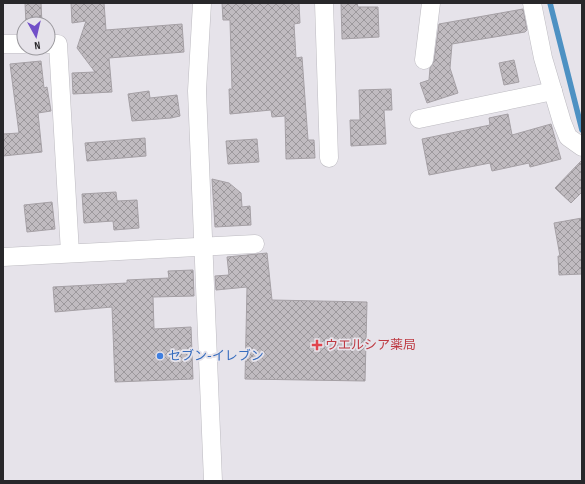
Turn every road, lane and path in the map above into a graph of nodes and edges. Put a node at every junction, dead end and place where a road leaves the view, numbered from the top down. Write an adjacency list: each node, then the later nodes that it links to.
1 (202, 3): 14 (street)
2 (324, 3): 12 (street)
3 (431, 3): 8 (street)
4 (532, 3): 9 (street)
5 (3, 44): 6 (street)
6 (16, 44)
7 (56, 44): 15 (street)
8 (424, 60)
9 (553, 91): 10 (street); 11 (street)
10 (419, 118)
11 (582, 147)
12 (329, 158)
13 (255, 244): 14 (street)
14 (203, 246): 15 (street); 17 (street)
15 (70, 253): 16 (street)
16 (3, 257)
17 (214, 481)

